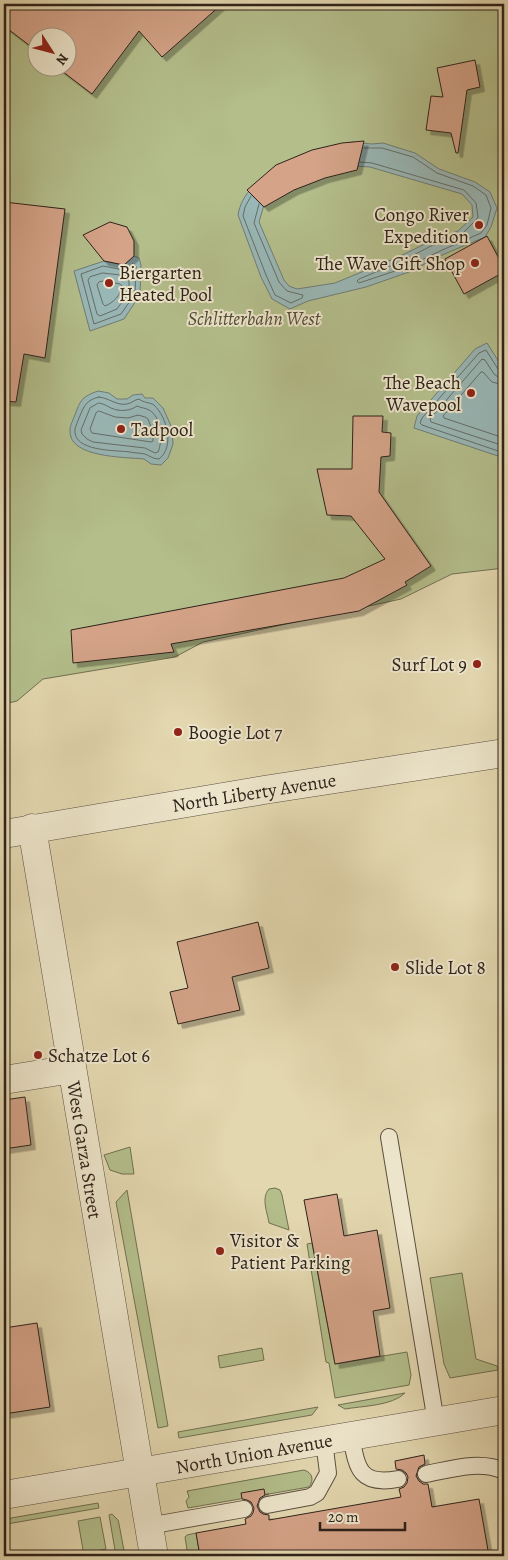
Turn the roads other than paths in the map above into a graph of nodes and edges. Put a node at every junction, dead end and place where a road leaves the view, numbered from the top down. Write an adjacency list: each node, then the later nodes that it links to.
1 (504, 753): 2 (street, North Liberty Avenue)
2 (32, 828): 3 (street, North Liberty Avenue); 4 (street, West Garza Street)
3 (4, 834)
4 (72, 1069): 5 (street); 12 (street, West Garza Street)
5 (4, 1080)
6 (389, 1137): 8 (lane)
7 (504, 1410): 8 (street, North Union Avenue)
8 (436, 1422): 9 (street, North Union Avenue)
9 (351, 1436): 10 (street, North Union Avenue); 14 (lane)
10 (324, 1441): 12 (street, North Union Avenue); 16 (lane)
11 (504, 1471): 13 (lane)
12 (138, 1472): 15 (street, North Union Avenue); 18 (street, West Garza Street)
13 (426, 1474)
14 (398, 1479)
15 (4, 1495)
16 (267, 1505)
17 (244, 1509): 18 (lane)
18 (148, 1526): 19 (street, West Garza Street)
19 (154, 1556)

